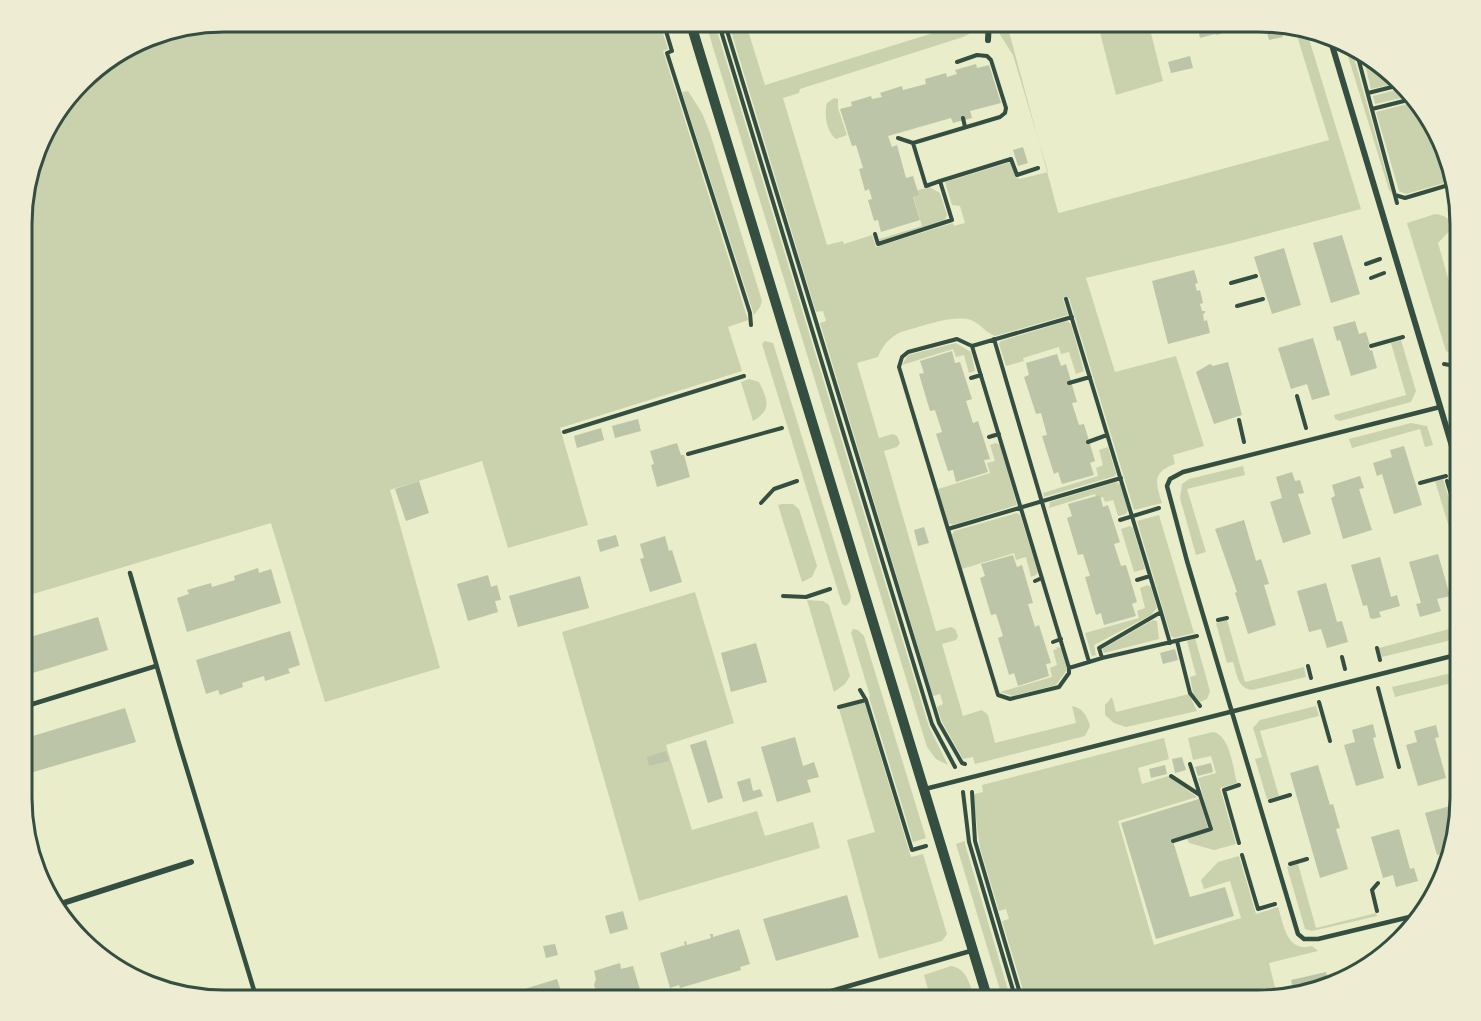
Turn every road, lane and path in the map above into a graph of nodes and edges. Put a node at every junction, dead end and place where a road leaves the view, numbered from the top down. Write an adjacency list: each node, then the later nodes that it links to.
1 (666, 32): 32 (path)
2 (693, 32): 115 (street)
3 (721, 32): 114 (path)
4 (727, 32): 113 (path)
5 (988, 32): 6 (street)
6 (988, 40)
7 (1332, 47): 45 (street)
8 (1359, 60): 11 (path)
9 (957, 62): 15 (path)
10 (1392, 87): 11 (path)
11 (1368, 93): 13 (path)
12 (1405, 101): 13 (path)
13 (1372, 109): 20 (path)
14 (963, 118): 15 (path)
15 (966, 127): 17 (path)
16 (898, 138): 17 (path)
17 (913, 143): 19 (path)
18 (1038, 168): 19 (path)
19 (940, 181): 21 (path)
20 (1446, 186)
21 (875, 234)
22 (1380, 259): 23 (path)
23 (1366, 264)
24 (1384, 273): 26 (path)
25 (1256, 276): 27 (path)
26 (1371, 278)
27 (1231, 283)
28 (1263, 298): 30 (path)
29 (1066, 299): 31 (path)
30 (1237, 306)
31 (1072, 317): 34 (path); 41 (path)
32 (751, 325)
33 (1403, 337): 36 (path)
34 (994, 339): 35 (path); 61 (path)
35 (972, 346): 39 (path); 67 (path)
36 (1371, 346)
37 (1444, 364): 38 (path)
38 (1449, 365)
39 (981, 375): 42 (path); 49 (path)
40 (744, 376): 48 (path)
41 (1090, 377): 43 (path); 50 (path)
42 (971, 378)
43 (1069, 383)
44 (1297, 396): 53 (path)
45 (1440, 407): 51 (street); 53 (lane)
46 (1239, 420): 56 (path)
47 (782, 428): 55 (path)
48 (564, 432)
49 (999, 434): 52 (path); 63 (path)
50 (1107, 435): 54 (path); 58 (path)
51 (1449, 436)
52 (989, 438)
53 (1309, 440): 56 (lane)
54 (1088, 442)
55 (688, 454)
56 (1247, 455): 106 (lane)
57 (1446, 476): 60 (path)
58 (1120, 478): 61 (path); 65 (path)
59 (797, 481): 62 (path)
60 (1419, 483)
61 (1041, 501): 63 (path); 87 (path)
62 (761, 502)
63 (1020, 507): 67 (path); 70 (path)
64 (1161, 508): 65 (path)
65 (1132, 516): 66 (path); 69 (path)
66 (1120, 520)
67 (948, 530): 91 (path)
68 (130, 573): 89 (lane)
69 (1150, 576): 71 (path); 75 (path)
70 (1042, 578): 72 (path); 77 (path)
71 (1137, 580)
72 (1035, 581)
73 (830, 590): 74 (path)
74 (783, 596)
75 (1161, 612): 80 (path); 84 (path)
76 (1197, 636): 78 (path)
77 (1061, 639): 79 (path); 91 (path)
78 (1177, 641): 80 (path); 92 (path)
79 (1053, 642)
80 (1170, 643): 84 (path)
81 (1377, 648): 86 (path)
82 (1342, 657): 94 (path)
83 (1449, 657): 106 (lane)
84 (1102, 658): 87 (path)
85 (1391, 658): 86 (path)
86 (1380, 661): 88 (path)
87 (1089, 662): 91 (path)
88 (1373, 663)
89 (156, 666): 103 (lane); 130 (lane)
90 (1308, 666): 97 (path)
91 (1069, 668)
92 (1184, 668)
93 (1355, 668): 94 (path)
94 (1346, 670): 95 (path)
95 (1338, 672)
96 (1320, 676): 97 (path)
97 (1311, 678): 98 (path)
98 (1302, 681)
99 (1378, 687): 110 (path)
100 (860, 690): 101 (path)
101 (866, 699): 105 (path); 120 (path)
102 (1319, 702): 108 (path)
103 (32, 704)
104 (1200, 706): 107 (path)
105 (839, 707)
106 (1232, 712): 107 (lane); 125 (lane)
107 (1203, 719): 113 (lane)
108 (1329, 741)
109 (1190, 764): 116 (path)
110 (1399, 767)
111 (1237, 774): 118 (path)
112 (1171, 776): 116 (path)
113 (972, 777): 114 (lane); 134 (path)
114 (959, 780): 115 (lane); 133 (path)
115 (925, 789): 129 (street)
116 (1200, 795): 117 (path)
117 (1173, 841)
118 (1239, 843)
119 (925, 846): 122 (path)
120 (912, 850)
121 (1242, 855): 125 (path)
122 (928, 856)
123 (191, 862): 126 (street)
124 (1378, 883): 128 (path)
125 (1287, 900): 128 (lane)
126 (63, 903)
127 (1408, 917): 128 (lane)
128 (1380, 924)
129 (974, 950): 131 (lane); 132 (street)
130 (253, 989)
131 (836, 990)
132 (985, 990)
133 (1013, 990)
134 (1019, 990)

